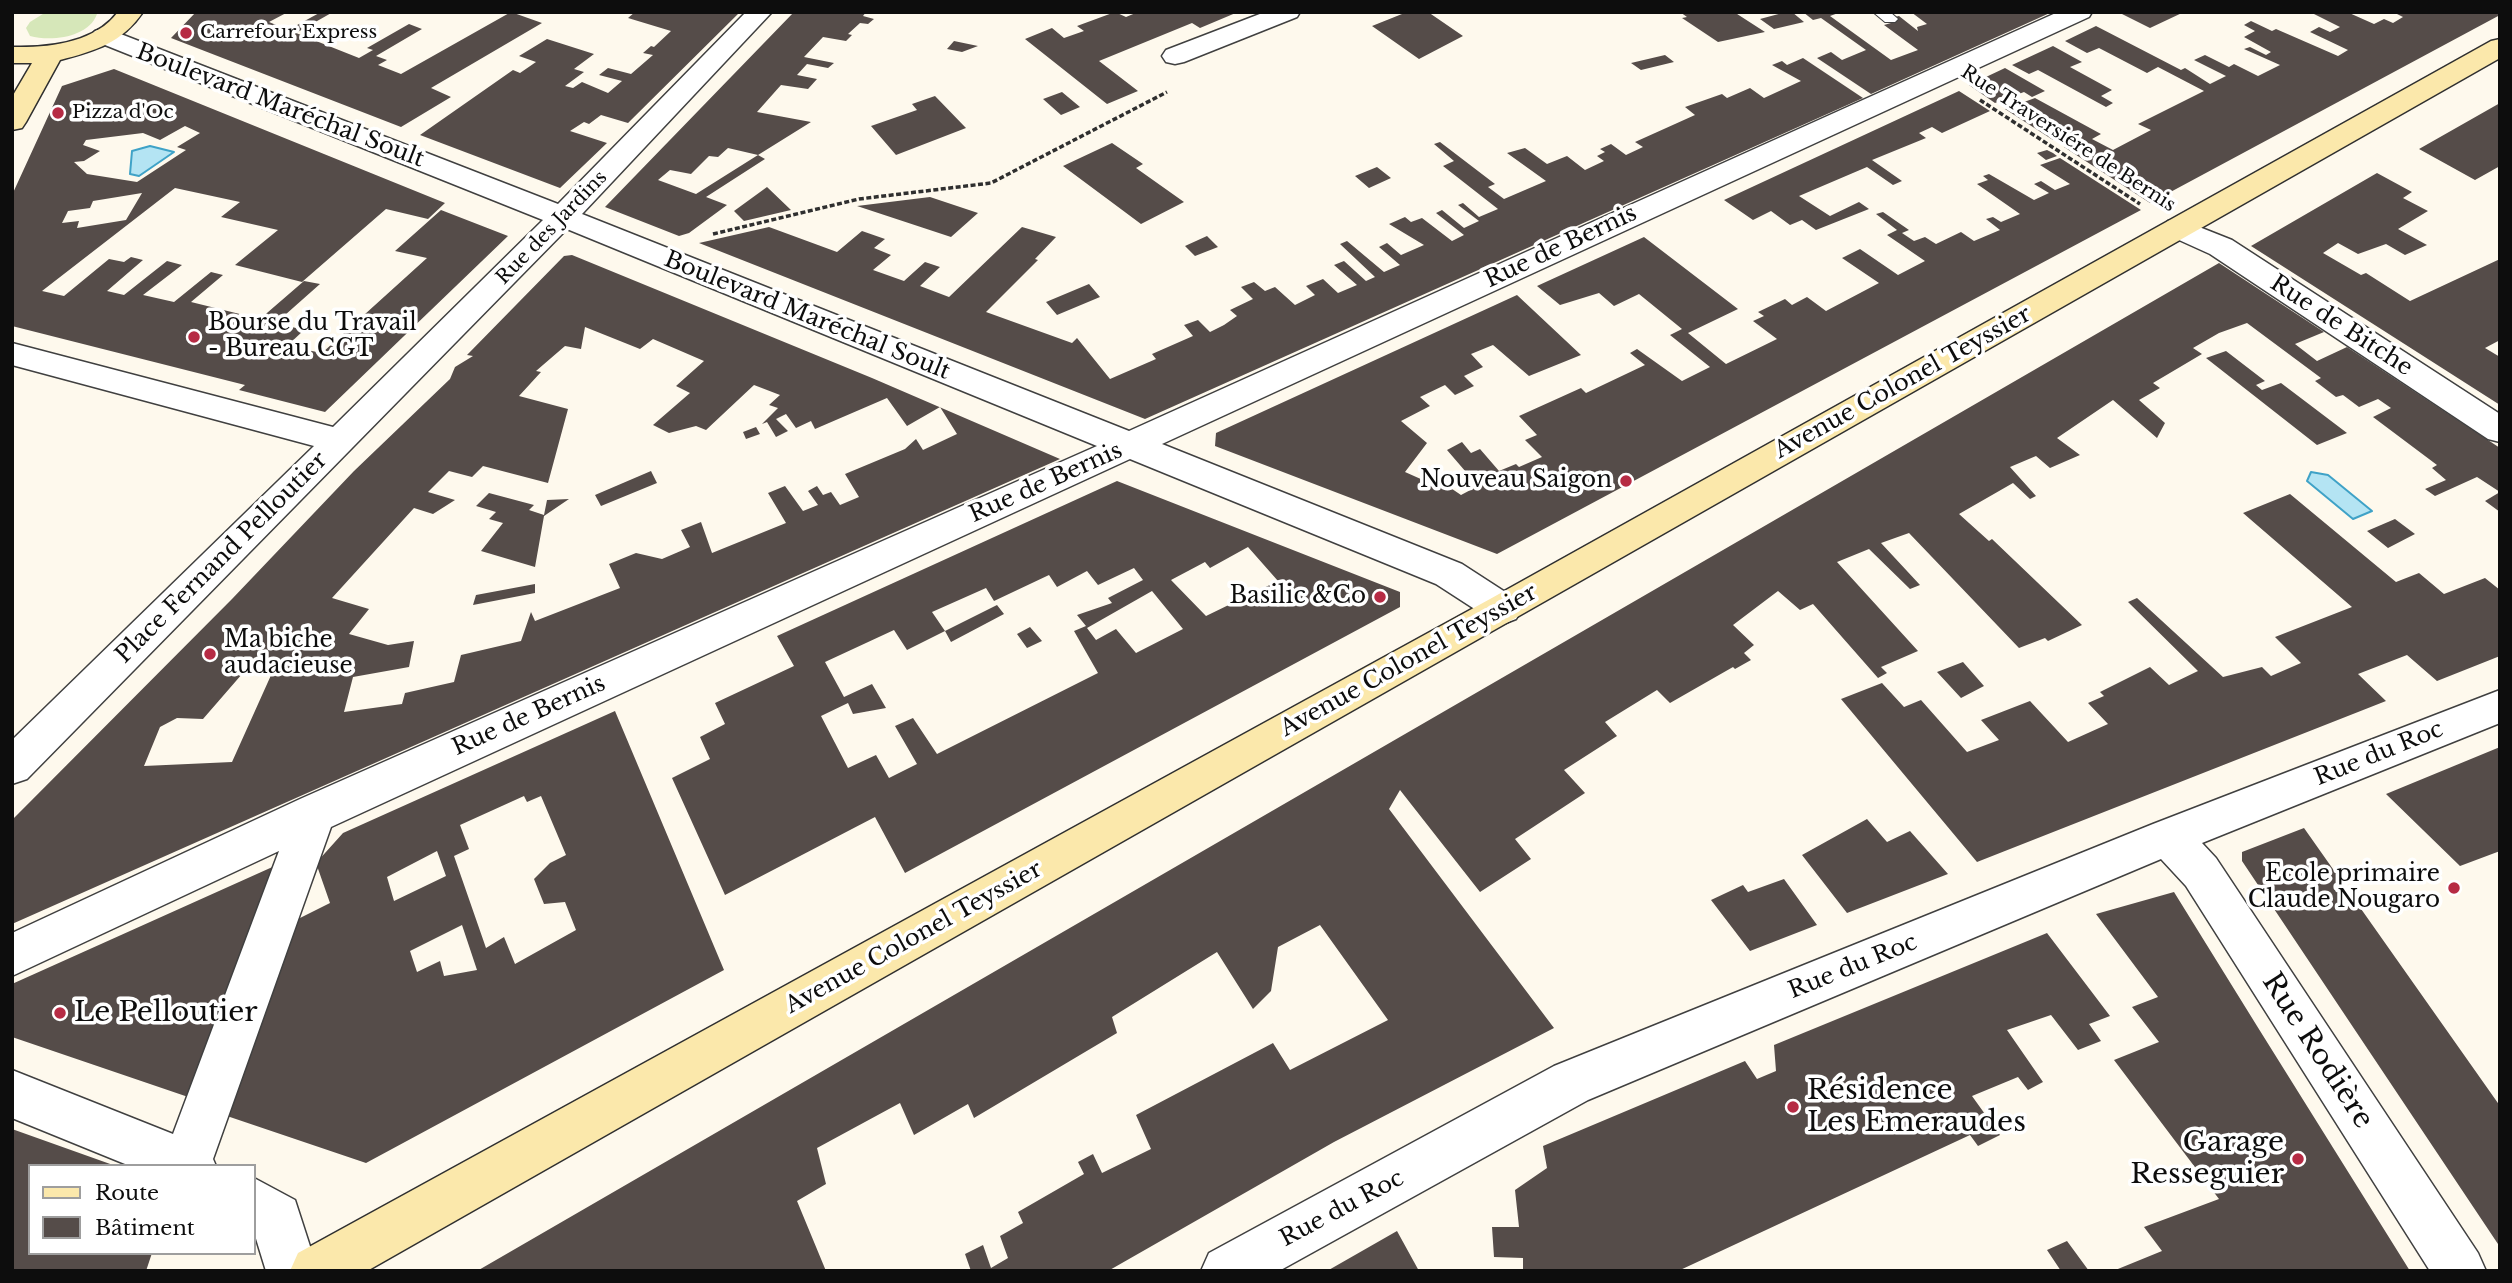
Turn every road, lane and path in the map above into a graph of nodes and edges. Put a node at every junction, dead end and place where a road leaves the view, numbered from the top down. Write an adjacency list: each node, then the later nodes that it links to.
1 (131, 12): 5 (main road)
2 (760, 12): 12 (street, Rue des Jardins)
3 (1288, 12): 9 (street)
4 (2080, 12): 10 (street, Rue de Bernis)
5 (104, 36): 7 (main road); 12 (street, Boulevard Maréchal Soult)
6 (2500, 47): 13 (main road, Avenue Colonel Teyssier)
7 (50, 54): 8 (main road); 11 (main road)
8 (12, 55)
9 (1175, 56): 14 (path)
10 (1946, 68): 13 (path, Rue Traversiére de Bernis); 18 (street, Rue de Bernis)
11 (12, 122)
12 (563, 217): 14 (street, Boulevard Maréchal Soult); 17 (street, Rue des Jardins)
13 (2179, 228): 16 (street, Rue de Bitche); 19 (main road, Avenue Colonel Teyssier)
14 (660, 257): 18 (street, Boulevard Maréchal Soult)
15 (12, 354): 17 (street, Place Fernand Pelloutier)
16 (2500, 430)
17 (340, 440): 21 (street, Place Fernand Pelloutier)
18 (1130, 445): 19 (street, Boulevard Maréchal Soult); 22 (street, Rue de Bernis)
19 (1503, 609): 29 (main road, Avenue Colonel Teyssier)
20 (2500, 706): 23 (street, Rue du Roc)
21 (12, 767)
22 (315, 812): 24 (street, Rue de Bernis); 26 (street)
23 (2168, 837): 30 (street, Rue du Roc); 31 (street, Rue Rodière)
24 (12, 955)
25 (12, 1094): 26 (street)
26 (189, 1164)
27 (256, 1204): 28 (street)
28 (292, 1271)
29 (316, 1271)
30 (1227, 1271)
31 (2460, 1271)

